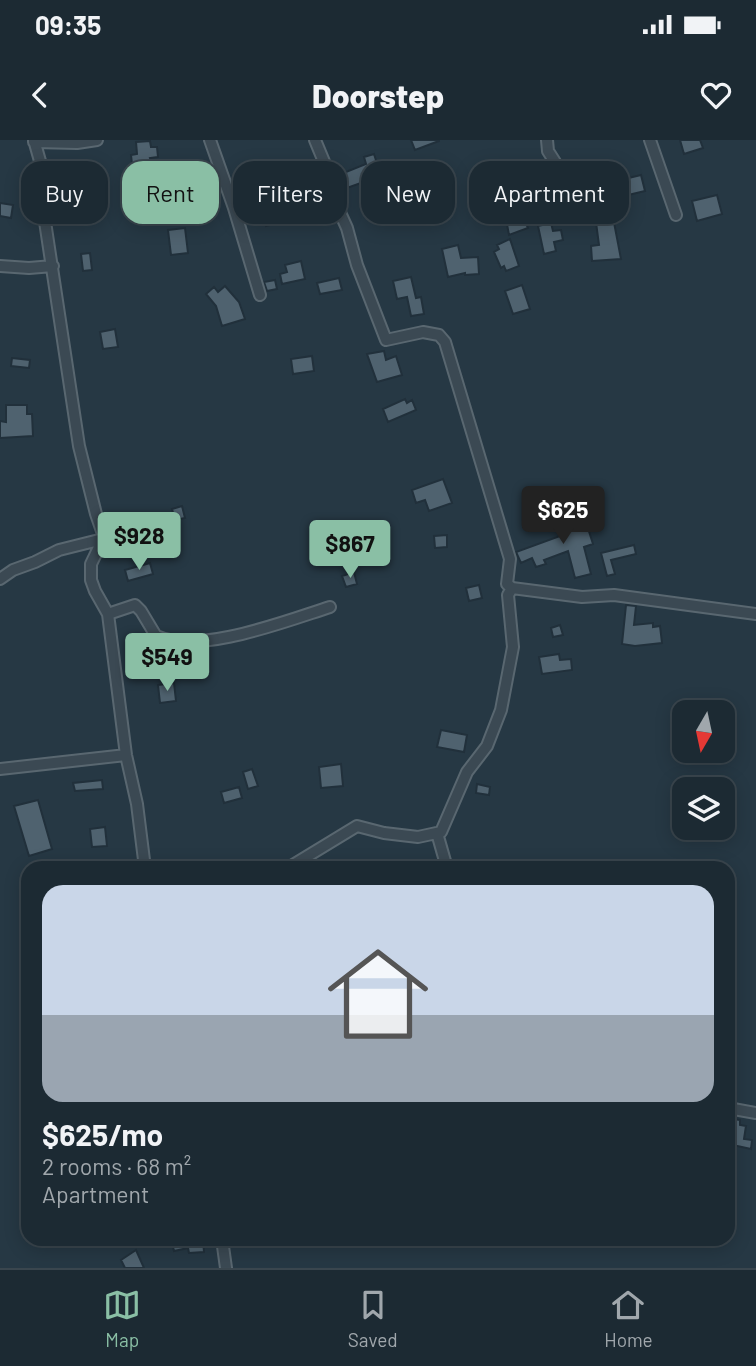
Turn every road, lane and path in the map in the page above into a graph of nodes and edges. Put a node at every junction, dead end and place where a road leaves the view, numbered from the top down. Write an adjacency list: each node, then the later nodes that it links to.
1 (97, 140): 6 (street)
2 (209, 140): 11 (street)
3 (315, 140): 14 (street)
4 (547, 140): 7 (street)
5 (650, 140): 8 (street)
6 (34, 141): 10 (street)
7 (554, 161)
8 (676, 215)
9 (0, 266): 10 (street)
10 (53, 266): 12 (street)
11 (260, 295)
12 (103, 539): 13 (street); 16 (street)
13 (0, 579)
14 (512, 588): 17 (street); 20 (street)
15 (330, 607): 16 (street)
16 (108, 614): 18 (street)
17 (756, 614)
18 (126, 755): 19 (street); 21 (street)
19 (0, 769)
20 (437, 833): 22 (street); 23 (street)
21 (144, 861)
22 (300, 861)
23 (445, 861)
24 (735, 1109): 25 (street)
25 (756, 1113)
26 (223, 1246): 27 (street)
27 (226, 1268)

